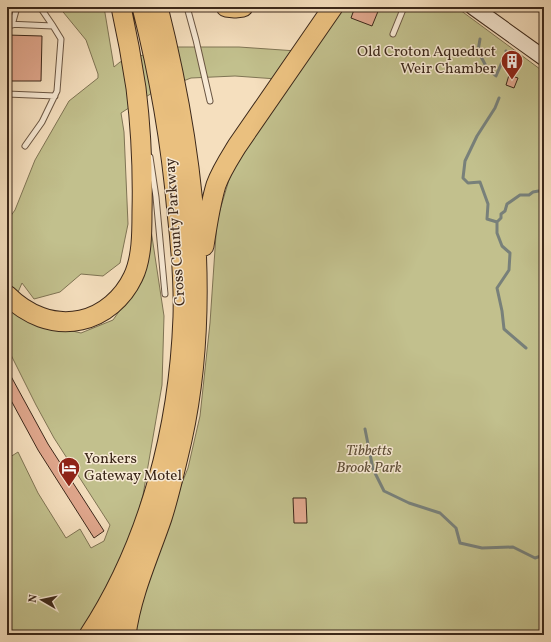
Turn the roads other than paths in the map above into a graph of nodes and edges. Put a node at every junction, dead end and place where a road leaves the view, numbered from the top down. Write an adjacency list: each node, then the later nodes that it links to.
1 (17, 7): 14 (lane)
2 (40, 7): 15 (lane)
3 (121, 7): 21 (highway)
4 (142, 7): 29 (highway, Cross County Parkway)
5 (158, 7): 25 (highway, Cross County Parkway)
6 (187, 7): 20 (lane)
7 (226, 7): 8 (highway)
8 (243, 7)
9 (332, 7): 25 (highway)
10 (404, 7): 16 (lane)
11 (473, 7): 17 (street)
12 (533, 7): 13 (lane)
13 (544, 10)
14 (9, 24): 15 (lane)
15 (53, 26): 19 (lane)
16 (393, 34)
17 (544, 58)
18 (7, 94): 19 (lane)
19 (54, 96): 23 (lane)
20 (210, 101)
21 (138, 107): 22 (lane); 27 (highway)
22 (147, 145)
23 (25, 146)
24 (149, 152): 26 (lane)
25 (197, 283): 28 (highway, Cross County Parkway)
26 (165, 294)
27 (7, 295)
28 (151, 548): 30 (highway); 31 (highway)
29 (89, 635)
30 (105, 635)
31 (126, 635)

